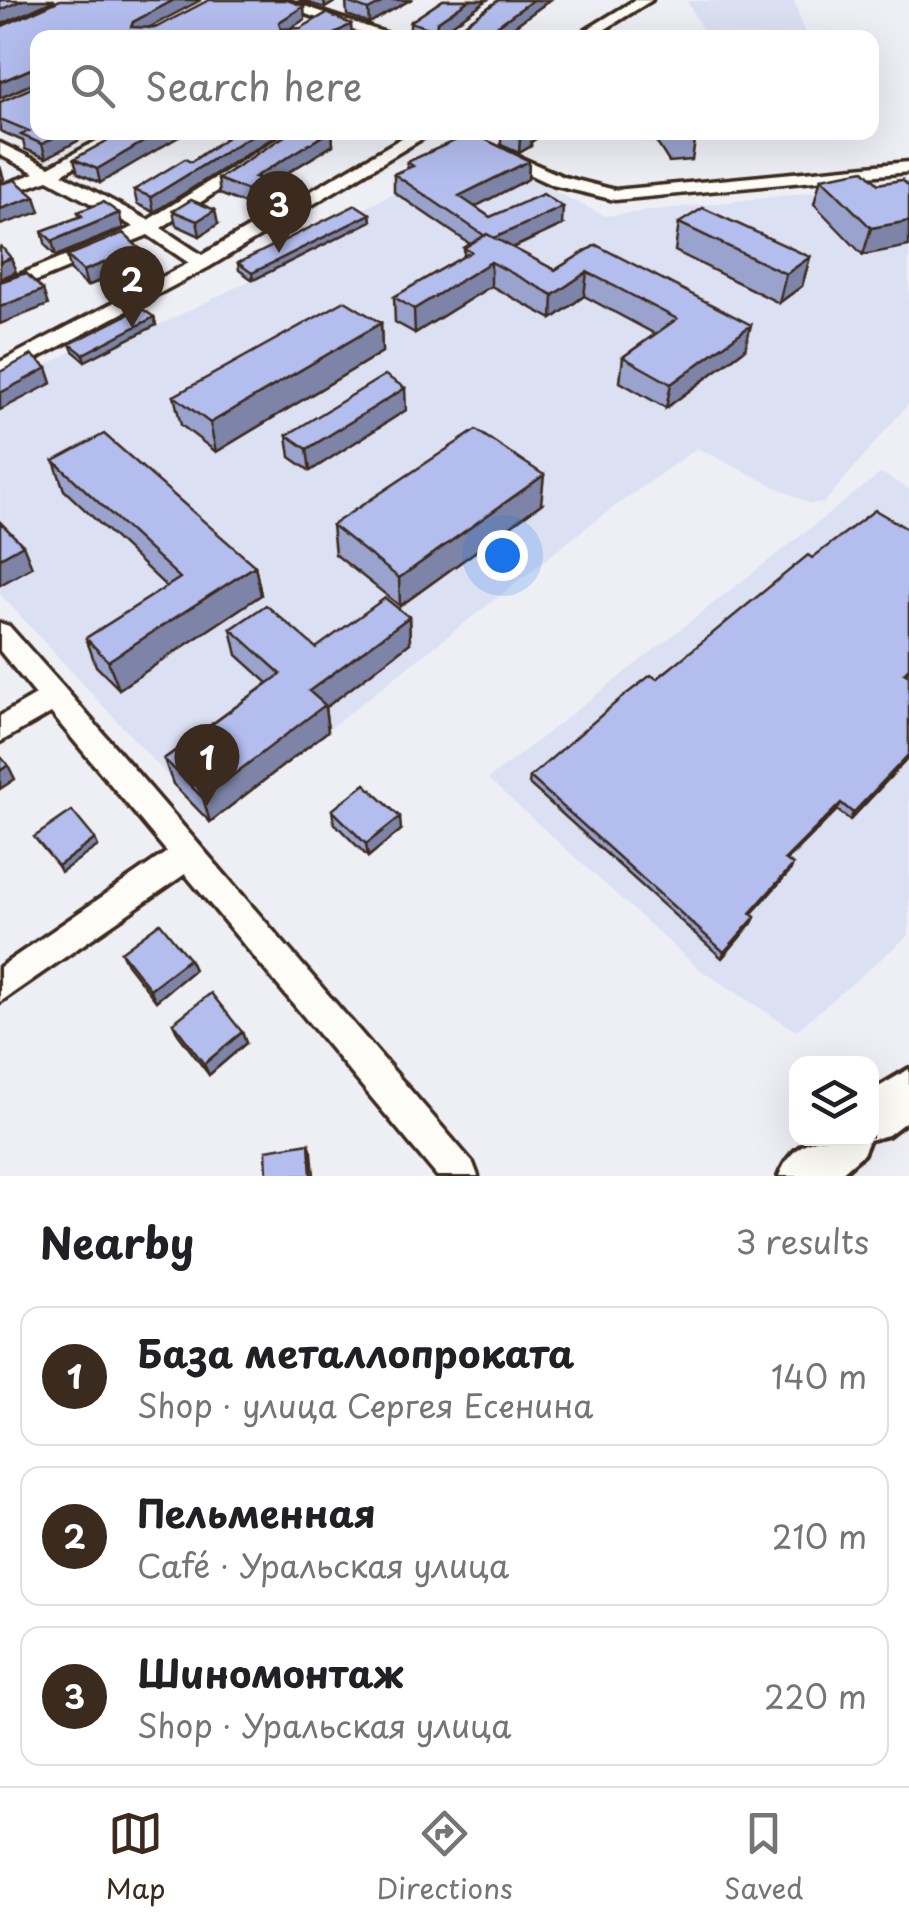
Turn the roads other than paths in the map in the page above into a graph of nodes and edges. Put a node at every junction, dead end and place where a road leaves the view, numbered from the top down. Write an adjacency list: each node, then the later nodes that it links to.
1 (271, 0): 4 (street)
2 (645, 0): 7 (street)
3 (342, 8): 4 (street)
4 (327, 16): 5 (street); 6 (street)
5 (302, 30)
6 (370, 30)
7 (594, 30)
8 (111, 140): 14 (street)
9 (287, 140): 16 (street)
10 (410, 140): 17 (street)
11 (465, 140): 13 (street)
12 (0, 148): 14 (street)
13 (909, 168)
14 (49, 174): 15 (street); 16 (street)
15 (0, 192)
16 (149, 228): 17 (street); 18 (street)
17 (202, 263): 19 (street)
18 (0, 290)
19 (0, 371)
20 (0, 632): 21 (street)
21 (55, 697): 22 (street); 23 (street)
22 (0, 730)
23 (188, 855): 24 (street); 28 (street)
24 (0, 986)
25 (909, 1091): 26 (main road)
26 (879, 1114)
27 (838, 1146): 29 (main road)
28 (460, 1176)
29 (802, 1176)

